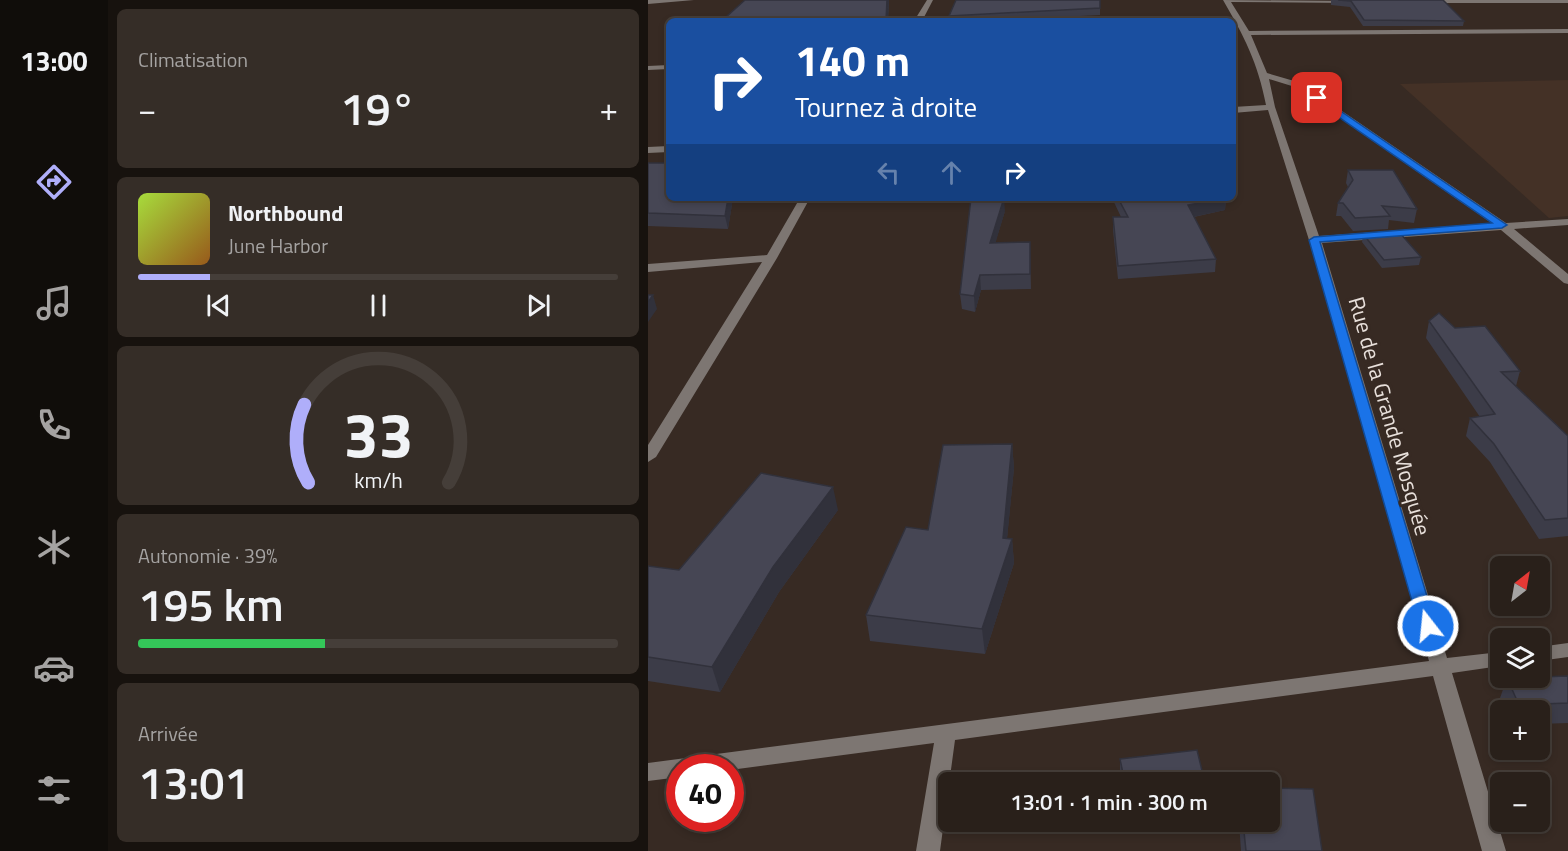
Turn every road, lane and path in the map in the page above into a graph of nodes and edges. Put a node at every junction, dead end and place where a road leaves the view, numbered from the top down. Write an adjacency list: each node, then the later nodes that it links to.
1 (690, 0): 7 (street)
2 (930, 0): 8 (street)
3 (1226, 0): 4 (street); 9 (street, Rue de la Grande Mosquée)
4 (1356, 1)
5 (1415, 1): 6 (street)
6 (1568, 1)
7 (648, 2)
8 (920, 18)
9 (1236, 18)
10 (1236, 18): 12 (street, Rue de la Grande Mosquée)
11 (1568, 31): 12 (street)
12 (1246, 37): 15 (street, Rue de la Grande Mosquée)
13 (666, 67): 14 (street)
14 (648, 68)
15 (1264, 75): 16 (street, Rue de la Grande Mosquée); 22 (street)
16 (1271, 107): 17 (street); 23 (street, Rue de la Grande Mosquée)
17 (1236, 110)
18 (666, 149): 19 (street)
19 (648, 150)
20 (803, 201): 24 (street)
21 (1568, 222): 22 (street)
22 (1502, 225): 23 (street); 26 (street)
23 (1314, 240): 31 (street, Rue de la Grande Mosquée)
24 (771, 258): 25 (street); 27 (street)
25 (648, 268)
26 (1568, 280)
27 (648, 457)
28 (1568, 650): 29 (street)
29 (1550, 652)
30 (1490, 660): 31 (street)
31 (1441, 667): 32 (street); 35 (street, Rue de la Grande Mosquée)
32 (946, 731): 33 (street); 34 (street)
33 (648, 772)
34 (928, 851)
35 (1494, 851)

